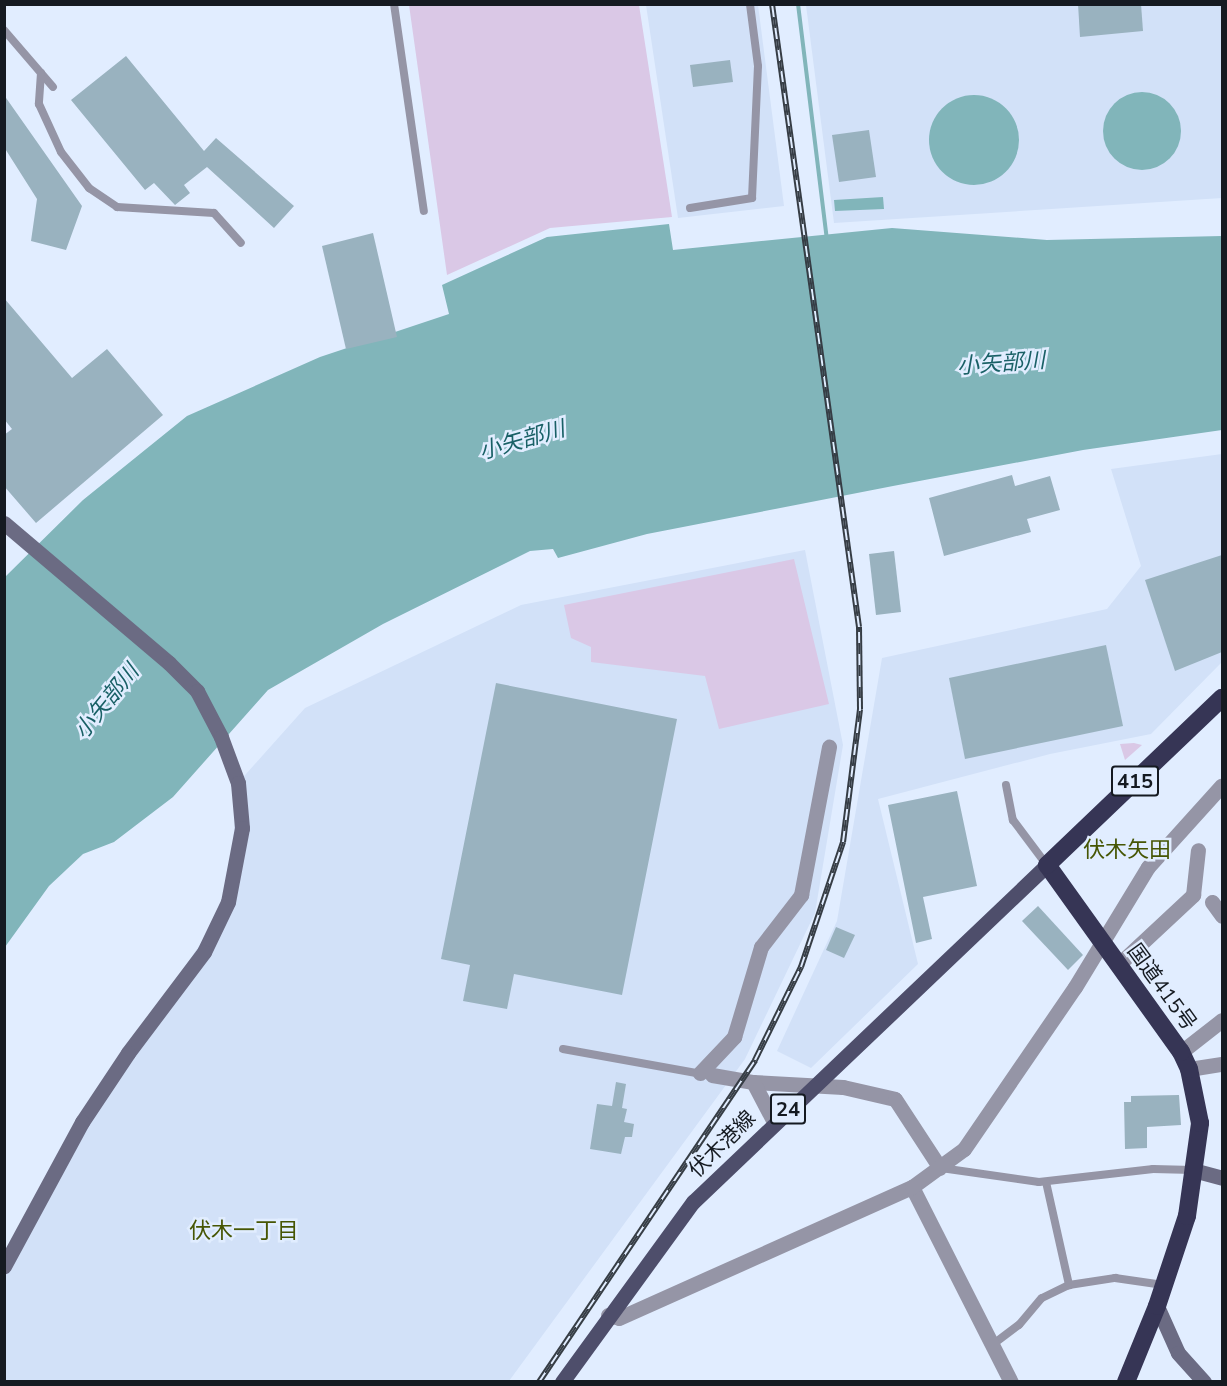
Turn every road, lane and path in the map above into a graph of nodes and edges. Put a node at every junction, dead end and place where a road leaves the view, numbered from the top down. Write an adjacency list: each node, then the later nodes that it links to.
1 (394, 4): 7 (lane)
2 (750, 4): 6 (lane)
3 (4, 30): 4 (lane)
4 (41, 73): 5 (lane); 8 (lane)
5 (53, 87)
6 (690, 208)
7 (424, 211)
8 (241, 243)
9 (4, 524): 34 (street)
10 (1222, 698): 15 (highway, 415)
11 (829, 747): 25 (street)
12 (1006, 785): 15 (lane)
13 (1222, 785): 18 (street)
14 (1198, 850): 19 (street)
15 (1047, 865): 18 (highway, 国道415号); 27 (main road, 伏木港線 / 24)
16 (1212, 902): 17 (street)
17 (1222, 916)
18 (1101, 941): 19 (highway, 国道415号); 29 (street)
19 (1118, 965): 22 (highway, 国道415号)
20 (1222, 1020): 22 (street)
21 (563, 1049): 25 (lane)
22 (1181, 1052): 24 (highway, 国道415号)
23 (1222, 1064): 24 (street)
24 (1189, 1069): 30 (highway, 国道415号)
25 (706, 1074): 26 (street)
26 (753, 1082): 27 (street); 28 (street)
27 (818, 1083): 28 (main road, 伏木港線 / 24); 29 (street)
28 (774, 1122): 38 (main road, 伏木港線 / 24)
29 (940, 1168): 32 (lane); 33 (street)
30 (1193, 1170): 31 (street); 32 (lane); 36 (highway, 国道415号)
31 (1222, 1178)
32 (1046, 1182): 35 (lane)
33 (912, 1187): 38 (street); 39 (street)
34 (4, 1266)
35 (1069, 1285): 36 (lane); 39 (lane)
36 (1164, 1285): 37 (highway, 国道415号)
37 (1157, 1306): 42 (highway, 国道415号); 43 (street)
38 (608, 1315): 40 (main road, 伏木港線 / 24)
39 (992, 1345): 41 (street)
40 (562, 1382)
41 (1011, 1382)
42 (1126, 1382)
43 (1204, 1382)

